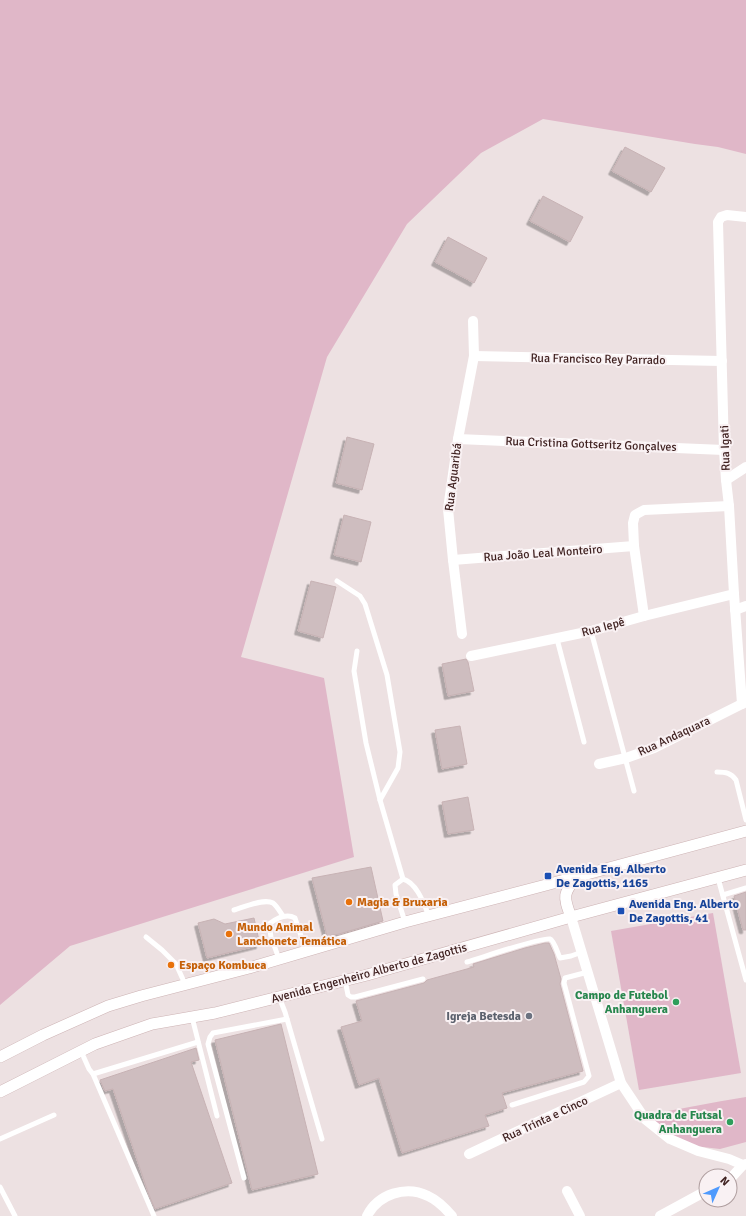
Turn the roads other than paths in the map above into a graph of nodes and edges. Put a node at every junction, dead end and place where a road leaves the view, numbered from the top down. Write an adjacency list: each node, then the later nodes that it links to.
1 (746, 217): 4 (street, Rua Igati)
2 (473, 321): 3 (street, Rua Aguaribá)
3 (474, 356): 4 (street, Rua Francisco Rey Parrado); 5 (street, Rua Aguaribá)
4 (722, 361): 6 (street, Rua Igati)
5 (458, 439): 6 (street, Rua Cristina Gottseritz Gonçalves); 11 (street, Rua Aguaribá)
6 (724, 450): 8 (street, Rua Igati)
7 (746, 467): 8 (street)
8 (726, 480): 9 (street, Rua Igati)
9 (729, 506): 10 (street); 13 (street, Rua Igati)
10 (634, 546): 11 (street, Rua João Leal Monteiro); 16 (street)
11 (453, 560): 18 (street, Rua Aguaribá)
12 (337, 581): 28 (lane)
13 (734, 594): 15 (street, Rua Igati); 16 (street, Rua Iepê)
14 (746, 606): 15 (street)
15 (735, 610): 22 (street, Rua Igati)
16 (644, 616): 17 (street, Rua Iepê)
17 (591, 631): 19 (street, Rua Iepê); 24 (lane)
18 (462, 634)
19 (557, 639): 21 (street, Rua Iepê); 23 (lane)
20 (357, 651): 28 (lane)
21 (471, 656)
22 (744, 703): 24 (street, Rua Andaquara)
23 (584, 742)
24 (626, 758): 25 (street, Rua Andaquara); 27 (lane)
25 (599, 764)
26 (717, 772): 29 (lane)
27 (634, 791)
28 (380, 800): 34 (lane)
29 (746, 820)
30 (746, 831): 32 (main road)
31 (746, 870): 33 (main road, Avenida Engenheiro Alberto de Zagottis)
32 (577, 877): 39 (main road); 40 (main road)
33 (718, 878): 36 (lane); 40 (main road, Avenida Engenheiro Alberto de Zagottis)
34 (403, 879): 39 (lane); 41 (lane)
35 (746, 888): 36 (lane)
36 (723, 895): 50 (lane)
37 (234, 910): 38 (lane)
38 (283, 916): 43 (lane); 45 (lane)
39 (429, 916): 41 (main road)
40 (571, 917): 44 (street); 49 (main road, Avenida Engenheiro Alberto de Zagottis)
41 (404, 922): 43 (main road)
42 (146, 937): 51 (lane)
43 (306, 952): 45 (main road)
44 (582, 952): 46 (lane); 47 (street)
45 (279, 959): 51 (main road)
46 (467, 962)
47 (588, 972): 59 (street); 61 (lane)
48 (423, 979): 49 (lane)
49 (345, 980): 52 (main road, Avenida Engenheiro Alberto de Zagottis)
50 (746, 980)
51 (185, 984): 57 (main road)
52 (280, 997): 53 (main road, Avenida Engenheiro Alberto de Zagottis); 54 (lane)
53 (192, 1017): 55 (lane); 56 (main road, Avenida Engenheiro Alberto de Zagottis)
54 (287, 1019): 65 (lane); 68 (lane)
55 (198, 1042): 58 (lane); 63 (lane)
56 (81, 1050): 58 (lane); 60 (main road, Avenida Engenheiro Alberto de Zagottis)
57 (0, 1057)
58 (93, 1074): 73 (lane)
59 (621, 1083): 66 (street, Rua Trinta e Cinco); 67 (street)
60 (0, 1092)
61 (512, 1105)
62 (54, 1115): 64 (lane)
63 (217, 1116)
64 (0, 1139)
65 (322, 1139)
66 (469, 1154)
67 (744, 1164)
68 (244, 1178)
69 (0, 1186): 72 (lane)
70 (568, 1191): 76 (street)
71 (698, 1196): 77 (street)
72 (15, 1216)
73 (154, 1216)
74 (367, 1216): 75 (street)
75 (452, 1216)
76 (580, 1216)
77 (660, 1216)

